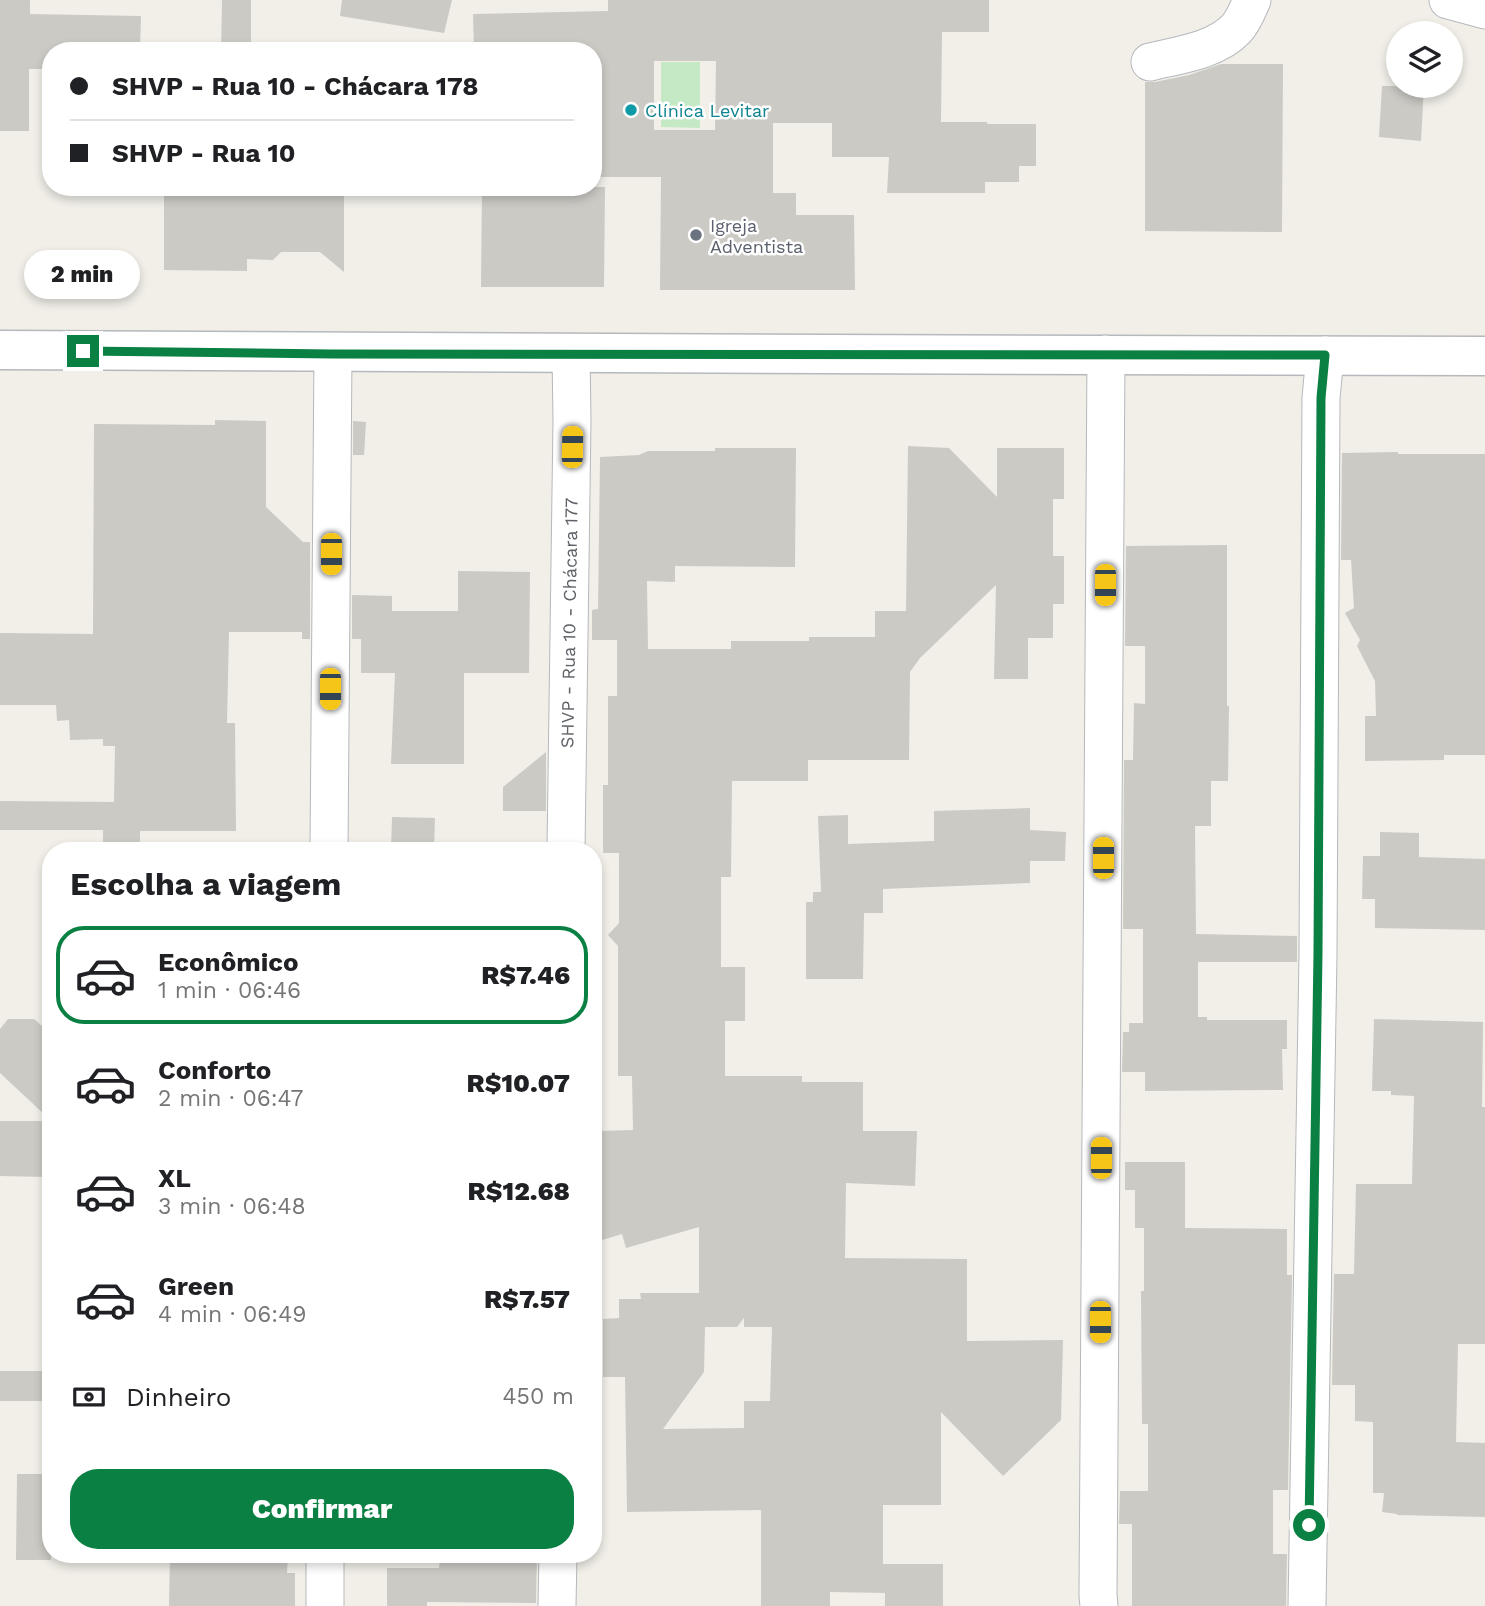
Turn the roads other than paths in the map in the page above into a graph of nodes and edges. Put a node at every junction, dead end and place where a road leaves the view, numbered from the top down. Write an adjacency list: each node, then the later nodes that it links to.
1 (1252, 0): 4 (street)
2 (1448, 0): 3 (street)
3 (1485, 10)
4 (1150, 62)
5 (0, 350): 6 (street)
6 (332, 354): 7 (street); 11 (street)
7 (571, 354): 8 (street); 12 (street, SHVP - Rua 10 - Chácara 177)
8 (1106, 354): 9 (street); 17 (street)
9 (1325, 355): 10 (street); 18 (street)
10 (1485, 356)
11 (329, 842)
12 (566, 842)
13 (326, 1563): 15 (street)
14 (558, 1563): 16 (street)
15 (325, 1606)
16 (557, 1606)
17 (1099, 1606)
18 (1307, 1606)

